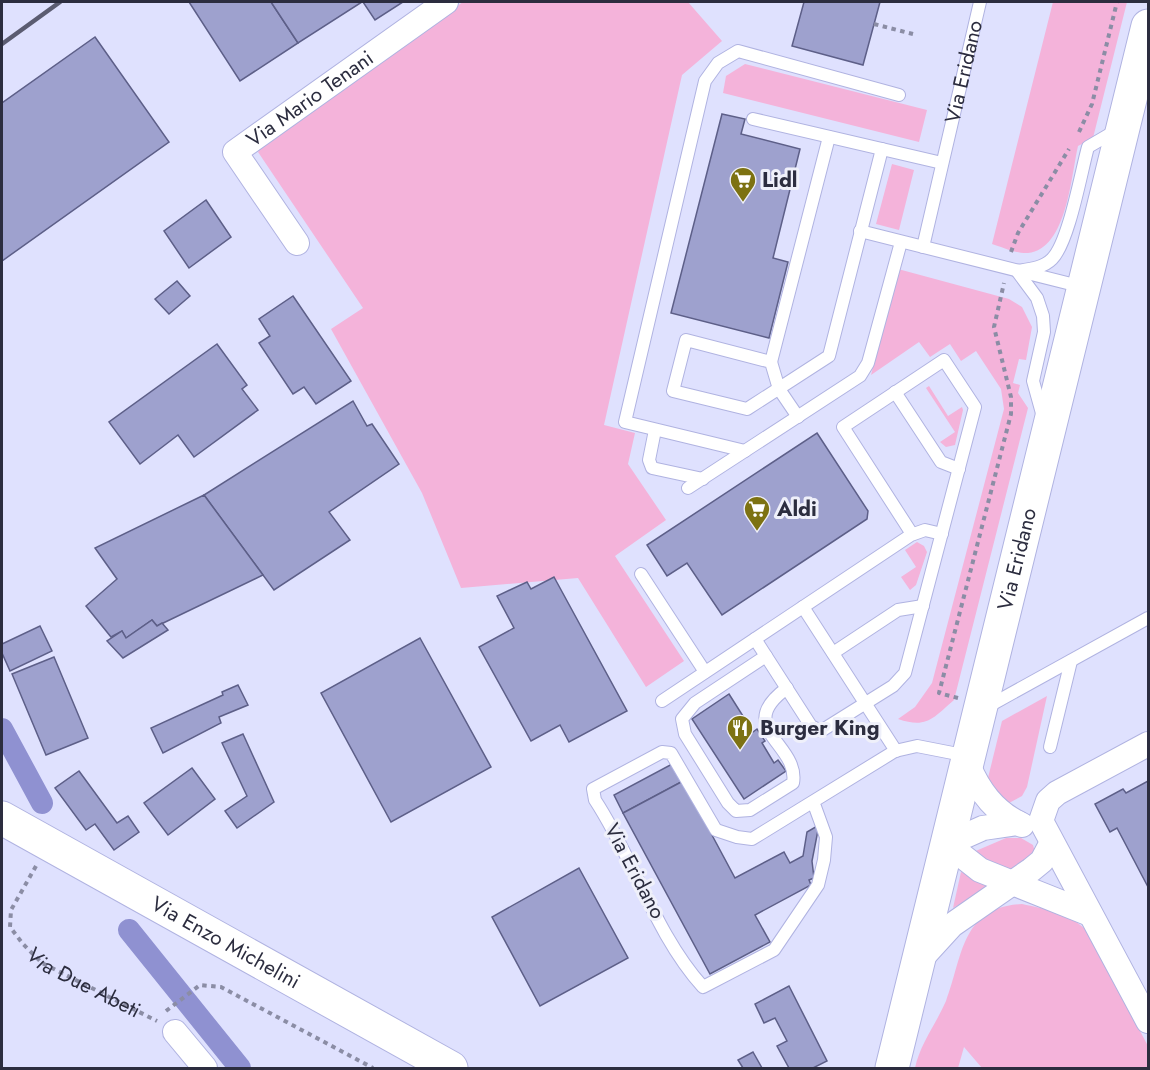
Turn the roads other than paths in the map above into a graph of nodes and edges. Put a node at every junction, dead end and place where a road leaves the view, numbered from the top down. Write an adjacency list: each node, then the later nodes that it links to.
1 (446, 2): 12 (street, Via Mario Tenani)
2 (980, 2): 9 (lane, Via Eridano)
3 (1149, 26): 6 (main road, Via Eridano)
4 (899, 95): 20 (lane)
5 (753, 119): 7 (lane)
6 (1124, 127): 14 (lane); 15 (main road, Via Eridano)
7 (829, 136): 8 (lane); 16 (lane)
8 (882, 149): 9 (lane); 10 (lane)
9 (942, 163): 13 (lane, Via Eridano)
10 (860, 231): 11 (lane); 17 (lane)
11 (901, 242): 13 (lane); 19 (lane)
12 (297, 243)
13 (923, 247): 14 (lane)
14 (1007, 269): 15 (lane); 21 (lane, Via Eridano)
15 (1084, 287): 21 (main road, Via Eridano)
16 (771, 362): 17 (lane); 17 (lane)
17 (779, 389): 19 (lane)
18 (895, 392): 23 (lane); 23 (lane); 26 (lane)
19 (798, 417): 22 (lane)
20 (655, 430): 22 (lane); 24 (lane)
21 (1048, 435): 40 (main road, Via Eridano)
22 (746, 451): 24 (lane)
23 (959, 469): 27 (lane)
24 (703, 479): 25 (lane)
25 (688, 488)
26 (912, 534): 27 (lane); 30 (lane)
27 (942, 534): 29 (lane)
28 (641, 574): 36 (lane)
29 (923, 606): 33 (lane); 39 (lane)
30 (802, 607): 32 (lane); 33 (lane)
31 (1149, 618): 35 (lane)
32 (755, 639): 34 (lane); 36 (lane)
33 (833, 653): 39 (lane)
34 (766, 656): 37 (lane); 37 (lane)
35 (1071, 661): 40 (lane); 42 (lane)
36 (705, 672): 38 (lane)
37 (787, 688): 39 (lane)
38 (662, 701)
39 (866, 704): 43 (lane)
40 (981, 707): 44 (main road, Via Eridano)
41 (1149, 744): 50 (street)
42 (1050, 747)
43 (896, 751): 44 (lane, Via Eridano); 46 (lane, Via Eridano)
44 (968, 759): 47 (street); 49 (main road, Via Eridano)
45 (2, 802): 48 (street)
46 (813, 804): 46 (lane, Via Eridano)
47 (1018, 824): 49 (street); 50 (street)
48 (25, 832): 57 (main road, Via Enzo Michelini)
49 (947, 844): 51 (street); 53 (main road, Via Eridano)
50 (1051, 844): 51 (street); 52 (street)
51 (1012, 883): 52 (street); 53 (street)
52 (1089, 914): 54 (street)
53 (918, 963): 58 (main road, Via Eridano)
54 (1149, 1021)
55 (176, 1032): 56 (street)
56 (205, 1068)
57 (451, 1068)
58 (892, 1068)

